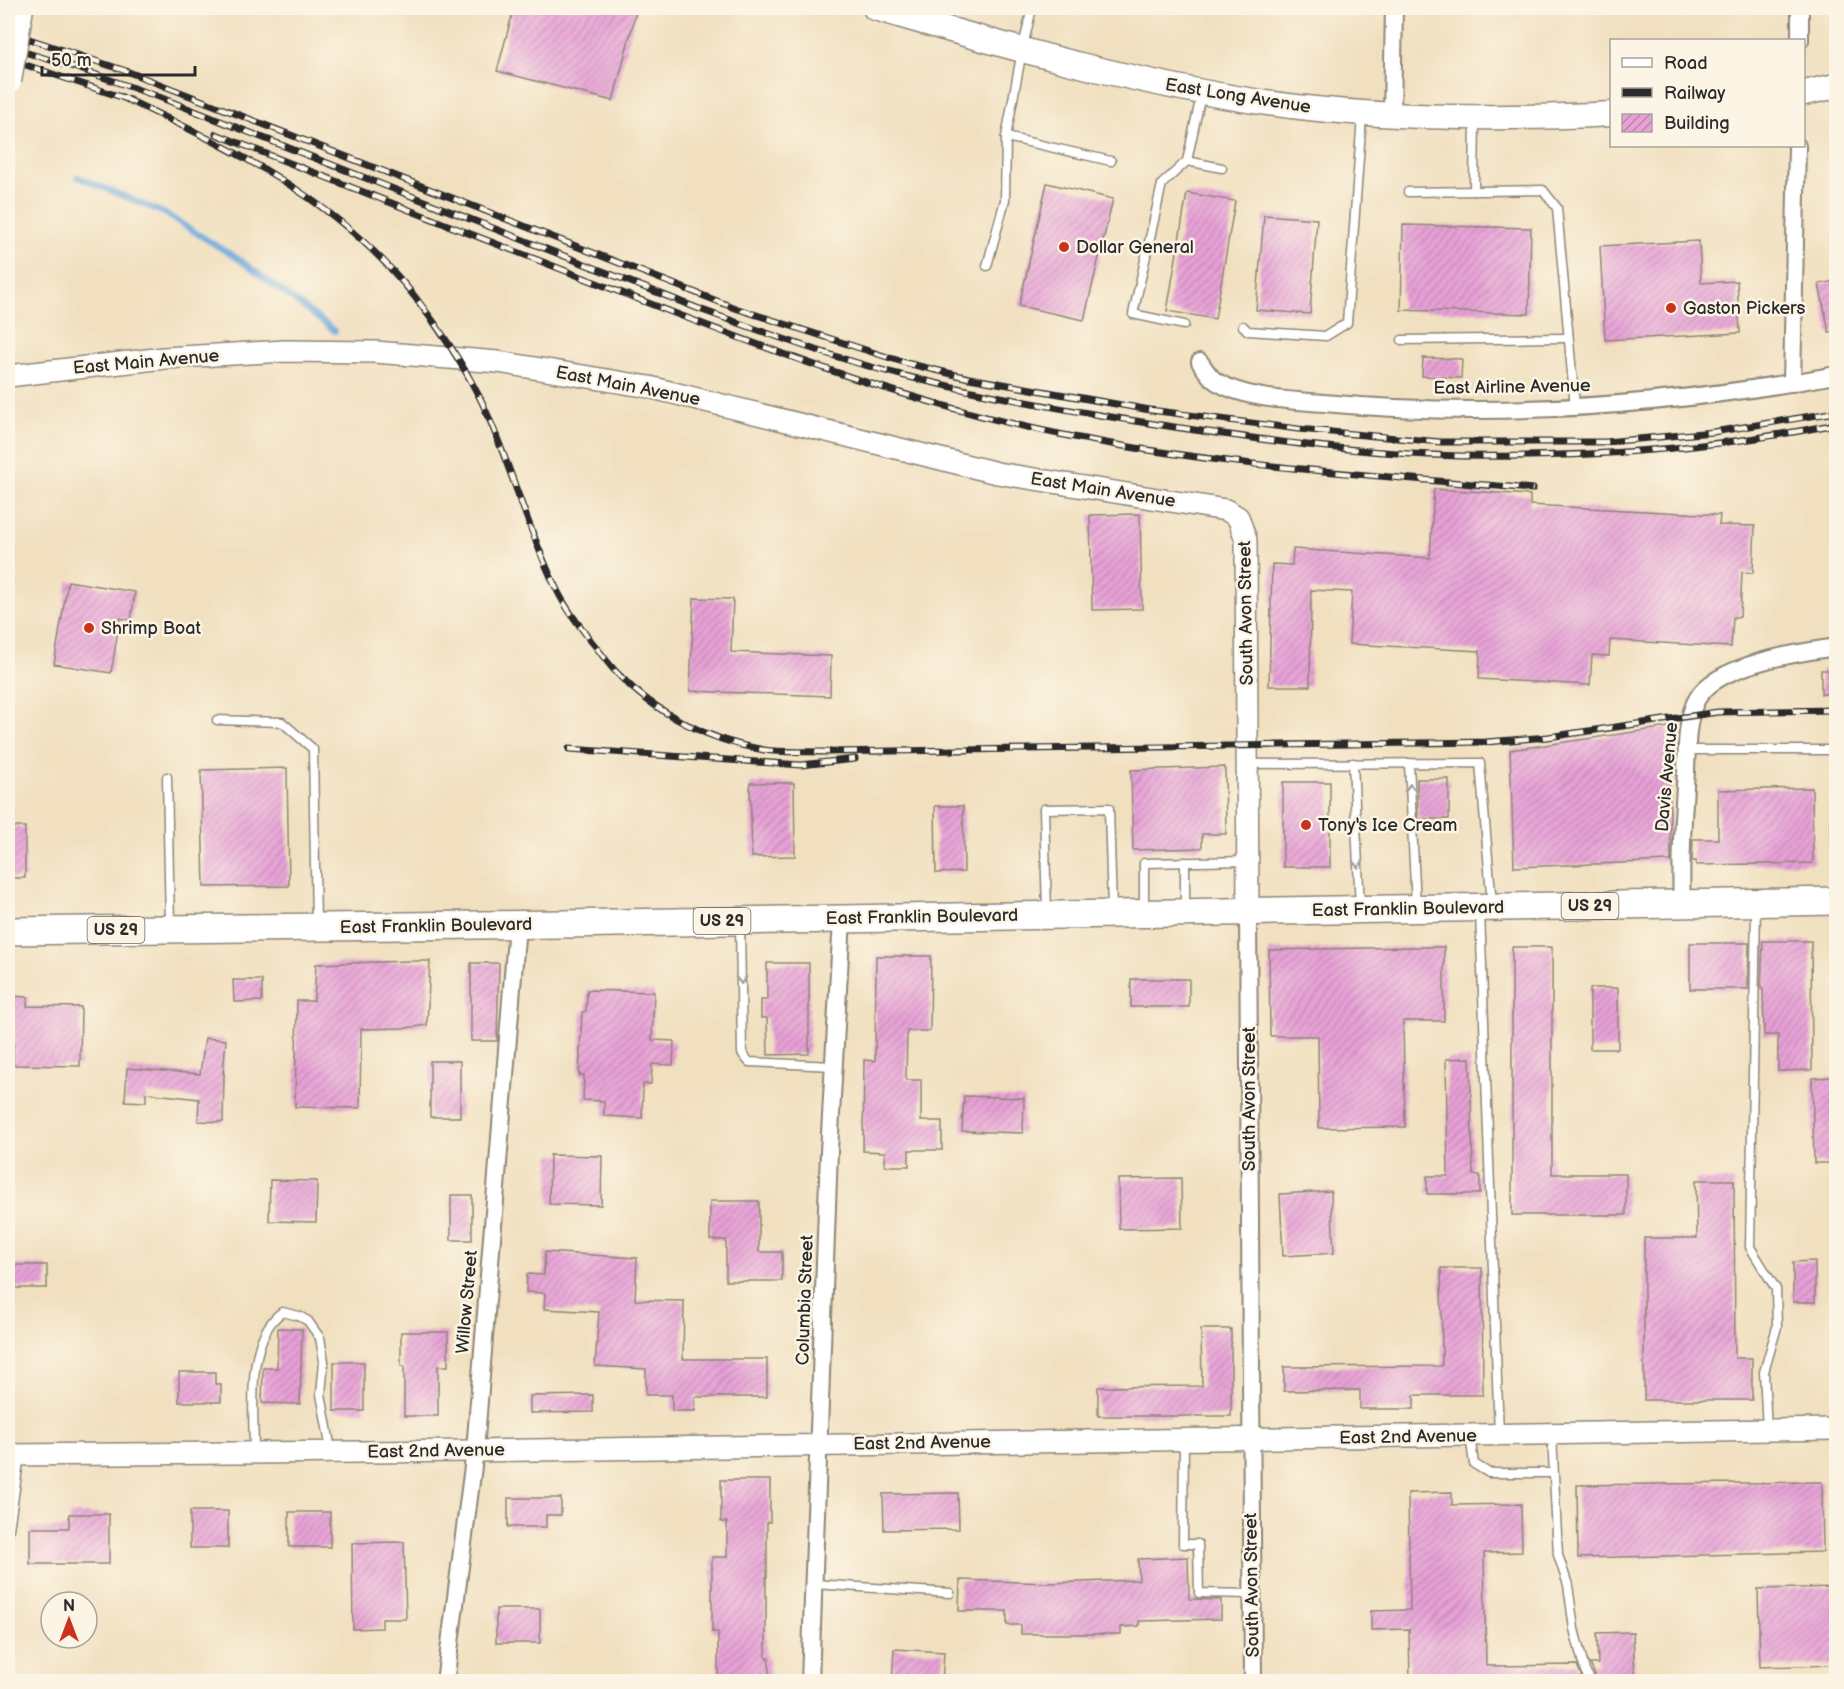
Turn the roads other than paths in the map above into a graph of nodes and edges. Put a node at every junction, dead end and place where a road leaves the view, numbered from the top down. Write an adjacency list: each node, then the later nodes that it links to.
1 (21, 8): 12 (main road, bridge)
2 (875, 8): 6 (main road, East Long Avenue)
3 (1032, 8): 8 (lane)
4 (1395, 8): 15 (street)
5 (1800, 8): 7 (street)
6 (914, 13): 8 (main road, East Long Avenue)
7 (1800, 39)
8 (1022, 51): 10 (main road, East Long Avenue); 17 (lane)
9 (1836, 86): 11 (main road)
10 (1202, 91): 13 (main road, East Long Avenue); 20 (lane)
11 (1805, 93)
12 (8, 94)
13 (1363, 112): 15 (main road, East Long Avenue); 26 (lane)
14 (1610, 114): 16 (main road, East Long Avenue)
15 (1392, 115): 16 (main road, East Long Avenue)
16 (1475, 117): 22 (lane)
17 (1006, 137): 19 (lane); 24 (lane)
18 (1797, 147): 32 (street)
19 (1111, 161)
20 (1188, 161): 21 (lane); 25 (lane)
21 (1222, 168)
22 (1474, 191): 23 (lane); 27 (lane)
23 (1408, 192)
24 (987, 266)
25 (1184, 325)
26 (1243, 326)
27 (1568, 338): 28 (lane); 33 (lane)
28 (1402, 340)
29 (1200, 362): 33 (street, East Airline Avenue)
30 (1836, 375): 32 (street, East Airline Avenue)
31 (8, 376): 34 (street, East Main Avenue)
32 (1792, 383): 33 (street, East Airline Avenue)
33 (1575, 407)
34 (1238, 517): 41 (street, South Avon Street)
35 (1836, 647): 37 (street, Davis Avenue)
36 (217, 720): 60 (lane)
37 (1687, 750): 38 (lane); 48 (street, Davis Avenue)
38 (1836, 750): 43 (lane)
39 (1353, 763): 40 (lane); 41 (lane); 51 (lane, one-way to 51)
40 (1409, 763): 49 (lane); 50 (lane, one-way to 40)
41 (1248, 764): 44 (street, South Avon Street)
42 (167, 777): 61 (lane)
43 (1836, 846)
44 (1249, 861): 45 (lane); 52 (street, South Avon Street)
45 (1185, 862): 53 (lane); 55 (lane)
46 (1836, 901): 47 (main road, East Franklin Boulevard / US 29)
47 (1756, 903): 48 (main road, East Franklin Boulevard / US 29); 65 (lane)
48 (1682, 905): 49 (main road, East Franklin Boulevard / US 29)
49 (1486, 908): 50 (main road, East Franklin Boulevard / US 29); 67 (lane)
50 (1416, 909): 51 (main road, East Franklin Boulevard / US 29)
51 (1360, 910): 52 (main road, East Franklin Boulevard / US 29)
52 (1248, 912): 53 (main road, East Franklin Boulevard / US 29); 69 (street, South Avon Street)
53 (1185, 913): 55 (main road, East Franklin Boulevard / US 29)
54 (1112, 914): 55 (main road, East Franklin Boulevard / US 29); 56 (main road, East Franklin Boulevard / US 29); 56 (lane)
55 (1144, 914)
56 (1047, 915): 57 (main road, East Franklin Boulevard / US 29)
57 (842, 919): 58 (main road, East Franklin Boulevard / US 29); 63 (street, Columbia Street)
58 (740, 921): 59 (main road, East Franklin Boulevard / US 29); 63 (lane, one-way to 63)
59 (517, 925): 60 (main road, East Franklin Boulevard / US 29); 72 (street, Willow Street)
60 (316, 927): 61 (main road, East Franklin Boulevard / US 29)
61 (170, 929): 62 (main road, East Franklin Boulevard / US 29)
62 (8, 931)
63 (834, 1066): 71 (street, Columbia Street)
64 (1836, 1429): 65 (street, East 2nd Avenue)
65 (1767, 1430): 66 (street, East 2nd Avenue)
66 (1552, 1434): 67 (street, East 2nd Avenue); 76 (lane)
67 (1499, 1435): 68 (street, East 2nd Avenue)
68 (1470, 1436): 69 (street, East 2nd Avenue); 76 (lane)
69 (1250, 1440): 70 (street, East 2nd Avenue); 80 (street, South Avon Street)
70 (1184, 1441): 71 (street, East 2nd Avenue); 80 (lane)
71 (819, 1444): 72 (street, East 2nd Avenue); 78 (street, Columbia Street)
72 (475, 1451): 73 (street, East 2nd Avenue); 81 (street, Willow Street)
73 (331, 1452): 74 (street, East 2nd Avenue); 74 (lane)
74 (254, 1453): 75 (street, East 2nd Avenue)
75 (14, 1455): 77 (lane)
76 (1553, 1473): 84 (lane)
77 (8, 1530)
78 (814, 1584): 79 (lane); 82 (street, Columbia Street)
79 (950, 1593)
80 (1252, 1594): 83 (street, South Avon Street)
81 (445, 1682)
82 (810, 1682)
83 (1253, 1682)
84 (1592, 1682)

